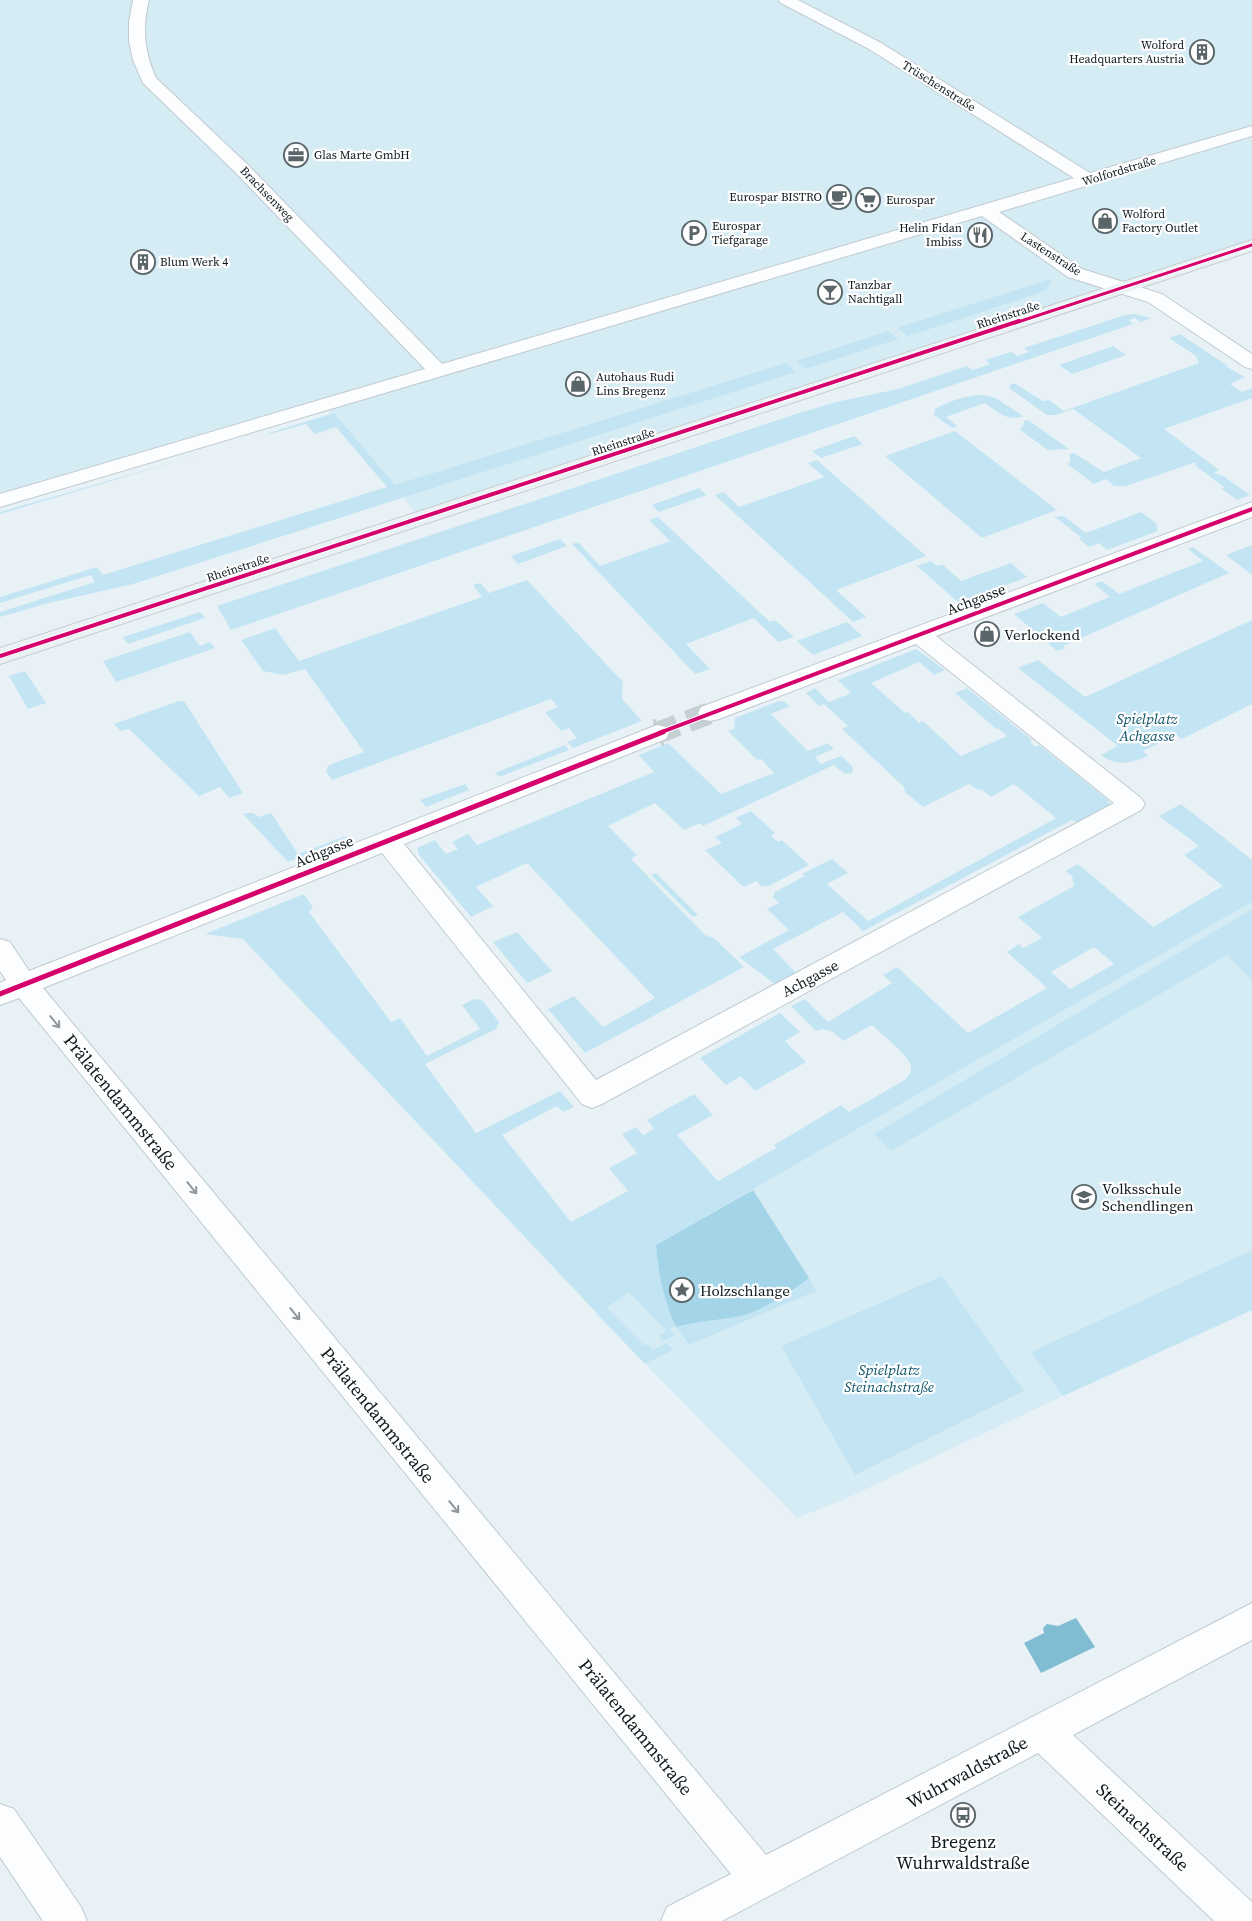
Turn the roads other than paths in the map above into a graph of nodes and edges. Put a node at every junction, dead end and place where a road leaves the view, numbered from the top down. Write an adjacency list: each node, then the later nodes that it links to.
1 (141, 0): 9 (street, Brachsenweg)
2 (786, 0): 4 (street, Trüschenstraße)
3 (1252, 131): 4 (street, Wolfordstraße)
4 (1088, 180): 5 (street, Wolfordstraße)
5 (986, 210): 7 (street, Lastenstraße); 9 (street)
6 (1252, 245): 7 (main road, Rheinstraße)
7 (1121, 288): 8 (street); 13 (main road, Rheinstraße)
8 (1252, 363)
9 (439, 372): 10 (street)
10 (0, 502)
11 (1252, 509): 12 (street, Achgasse)
12 (919, 634): 14 (street, Achgasse); 16 (street, Achgasse)
13 (0, 656)
14 (710, 712)
15 (657, 733): 16 (street, Achgasse)
16 (386, 840): 18 (street, Achgasse)
17 (0, 949): 18 (street, Prälatendammstraße)
18 (12, 989): 22 (street, Prälatendammstraße, one-way to 22)
19 (1252, 1621): 20 (street, Wuhrwaldstraße)
20 (1043, 1732): 22 (street, Wuhrwaldstraße); 25 (street, Steinachstraße)
21 (0, 1822): 23 (street)
22 (760, 1879): 24 (street, Wuhrwaldstraße)
23 (67, 1921)
24 (681, 1921)
25 (1243, 1921)

